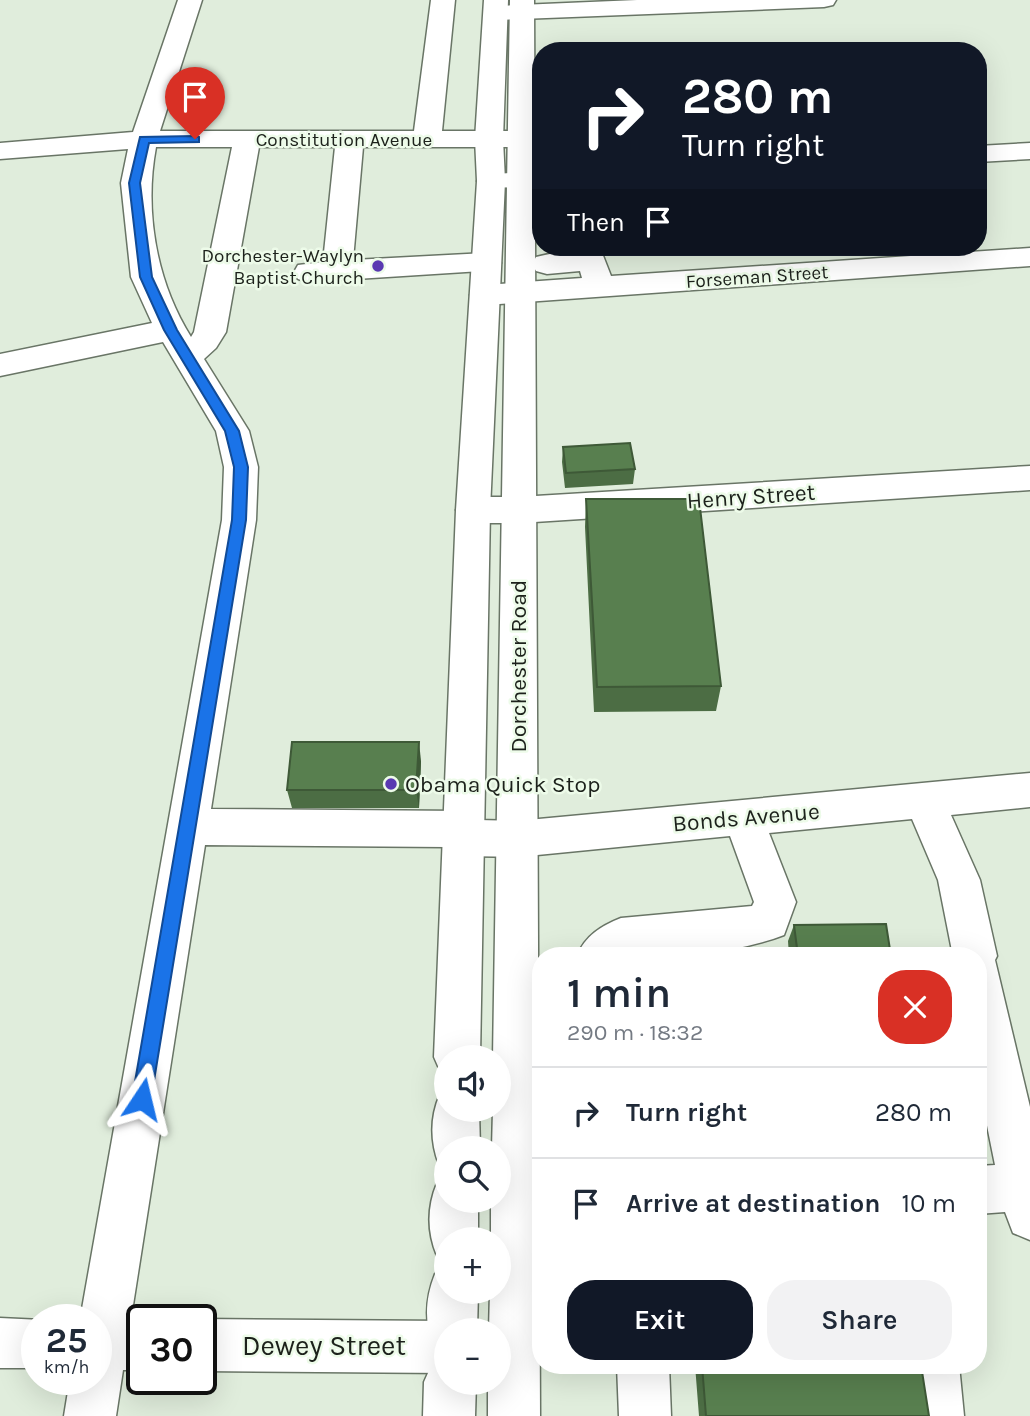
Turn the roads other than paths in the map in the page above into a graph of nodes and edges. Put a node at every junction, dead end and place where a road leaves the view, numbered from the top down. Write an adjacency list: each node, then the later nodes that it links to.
1 (190, 0): 7 (street)
2 (443, 0): 6 (street)
3 (824, 0): 5 (street)
4 (496, 6): 5 (street); 11 (street, Dorchester Road)
5 (522, 6): 11 (street, Dorchester Road)
6 (428, 129): 9 (street); 10 (street, Constitution Avenue); 11 (street, Constitution Avenue)
7 (144, 139): 8 (street, Constitution Avenue); 12 (street, Constitution Avenue); 18 (street)
8 (247, 139): 9 (street, Constitution Avenue); 18 (street)
9 (316, 139): 10 (street, Constitution Avenue)
10 (351, 139): 17 (street, Forseman Street)
11 (505, 139): 15 (street, Dorchester Road)
12 (0, 151)
13 (1030, 151): 14 (street)
14 (987, 153)
15 (518, 180): 17 (street, Dorchester Road)
16 (1030, 257): 17 (street, Forseman Street)
17 (522, 275): 21 (street, Dorchester Road); 22 (street, Dorchester Road)
18 (179, 343): 19 (street); 26 (street)
19 (0, 365)
20 (1030, 478): 22 (street, Henry Street)
21 (472, 510): 22 (street, Henry Street); 27 (street, Dorchester Road)
22 (519, 510): 28 (street, Dorchester Road)
23 (1030, 790): 24 (street, Bonds Avenue)
24 (925, 801): 25 (street, Bonds Avenue); 30 (street)
25 (743, 817): 28 (street, Bonds Avenue); 29 (street)
26 (187, 827): 27 (street, Bonds Avenue); 36 (street)
27 (462, 834): 28 (street, Bonds Avenue); 32 (street, Dorchester Road)
28 (517, 839): 33 (street, Dorchester Road)
29 (609, 947)
30 (973, 947)
31 (987, 1014): 35 (street)
32 (457, 1045)
33 (528, 1192): 37 (street, Dorchester Road)
34 (987, 1192): 35 (street)
35 (1027, 1201)
36 (112, 1318)
37 (511, 1318)
38 (0, 1343): 39 (street)
39 (21, 1343)
40 (217, 1345): 41 (street, Dewey Street)
41 (434, 1347)
42 (643, 1374): 50 (street)
43 (934, 1374): 51 (street)
44 (511, 1386): 49 (street, Dorchester Road)
45 (96, 1395): 47 (street)
46 (450, 1395): 48 (street)
47 (90, 1416)
48 (449, 1416)
49 (514, 1416)
50 (645, 1416)
51 (938, 1416)

